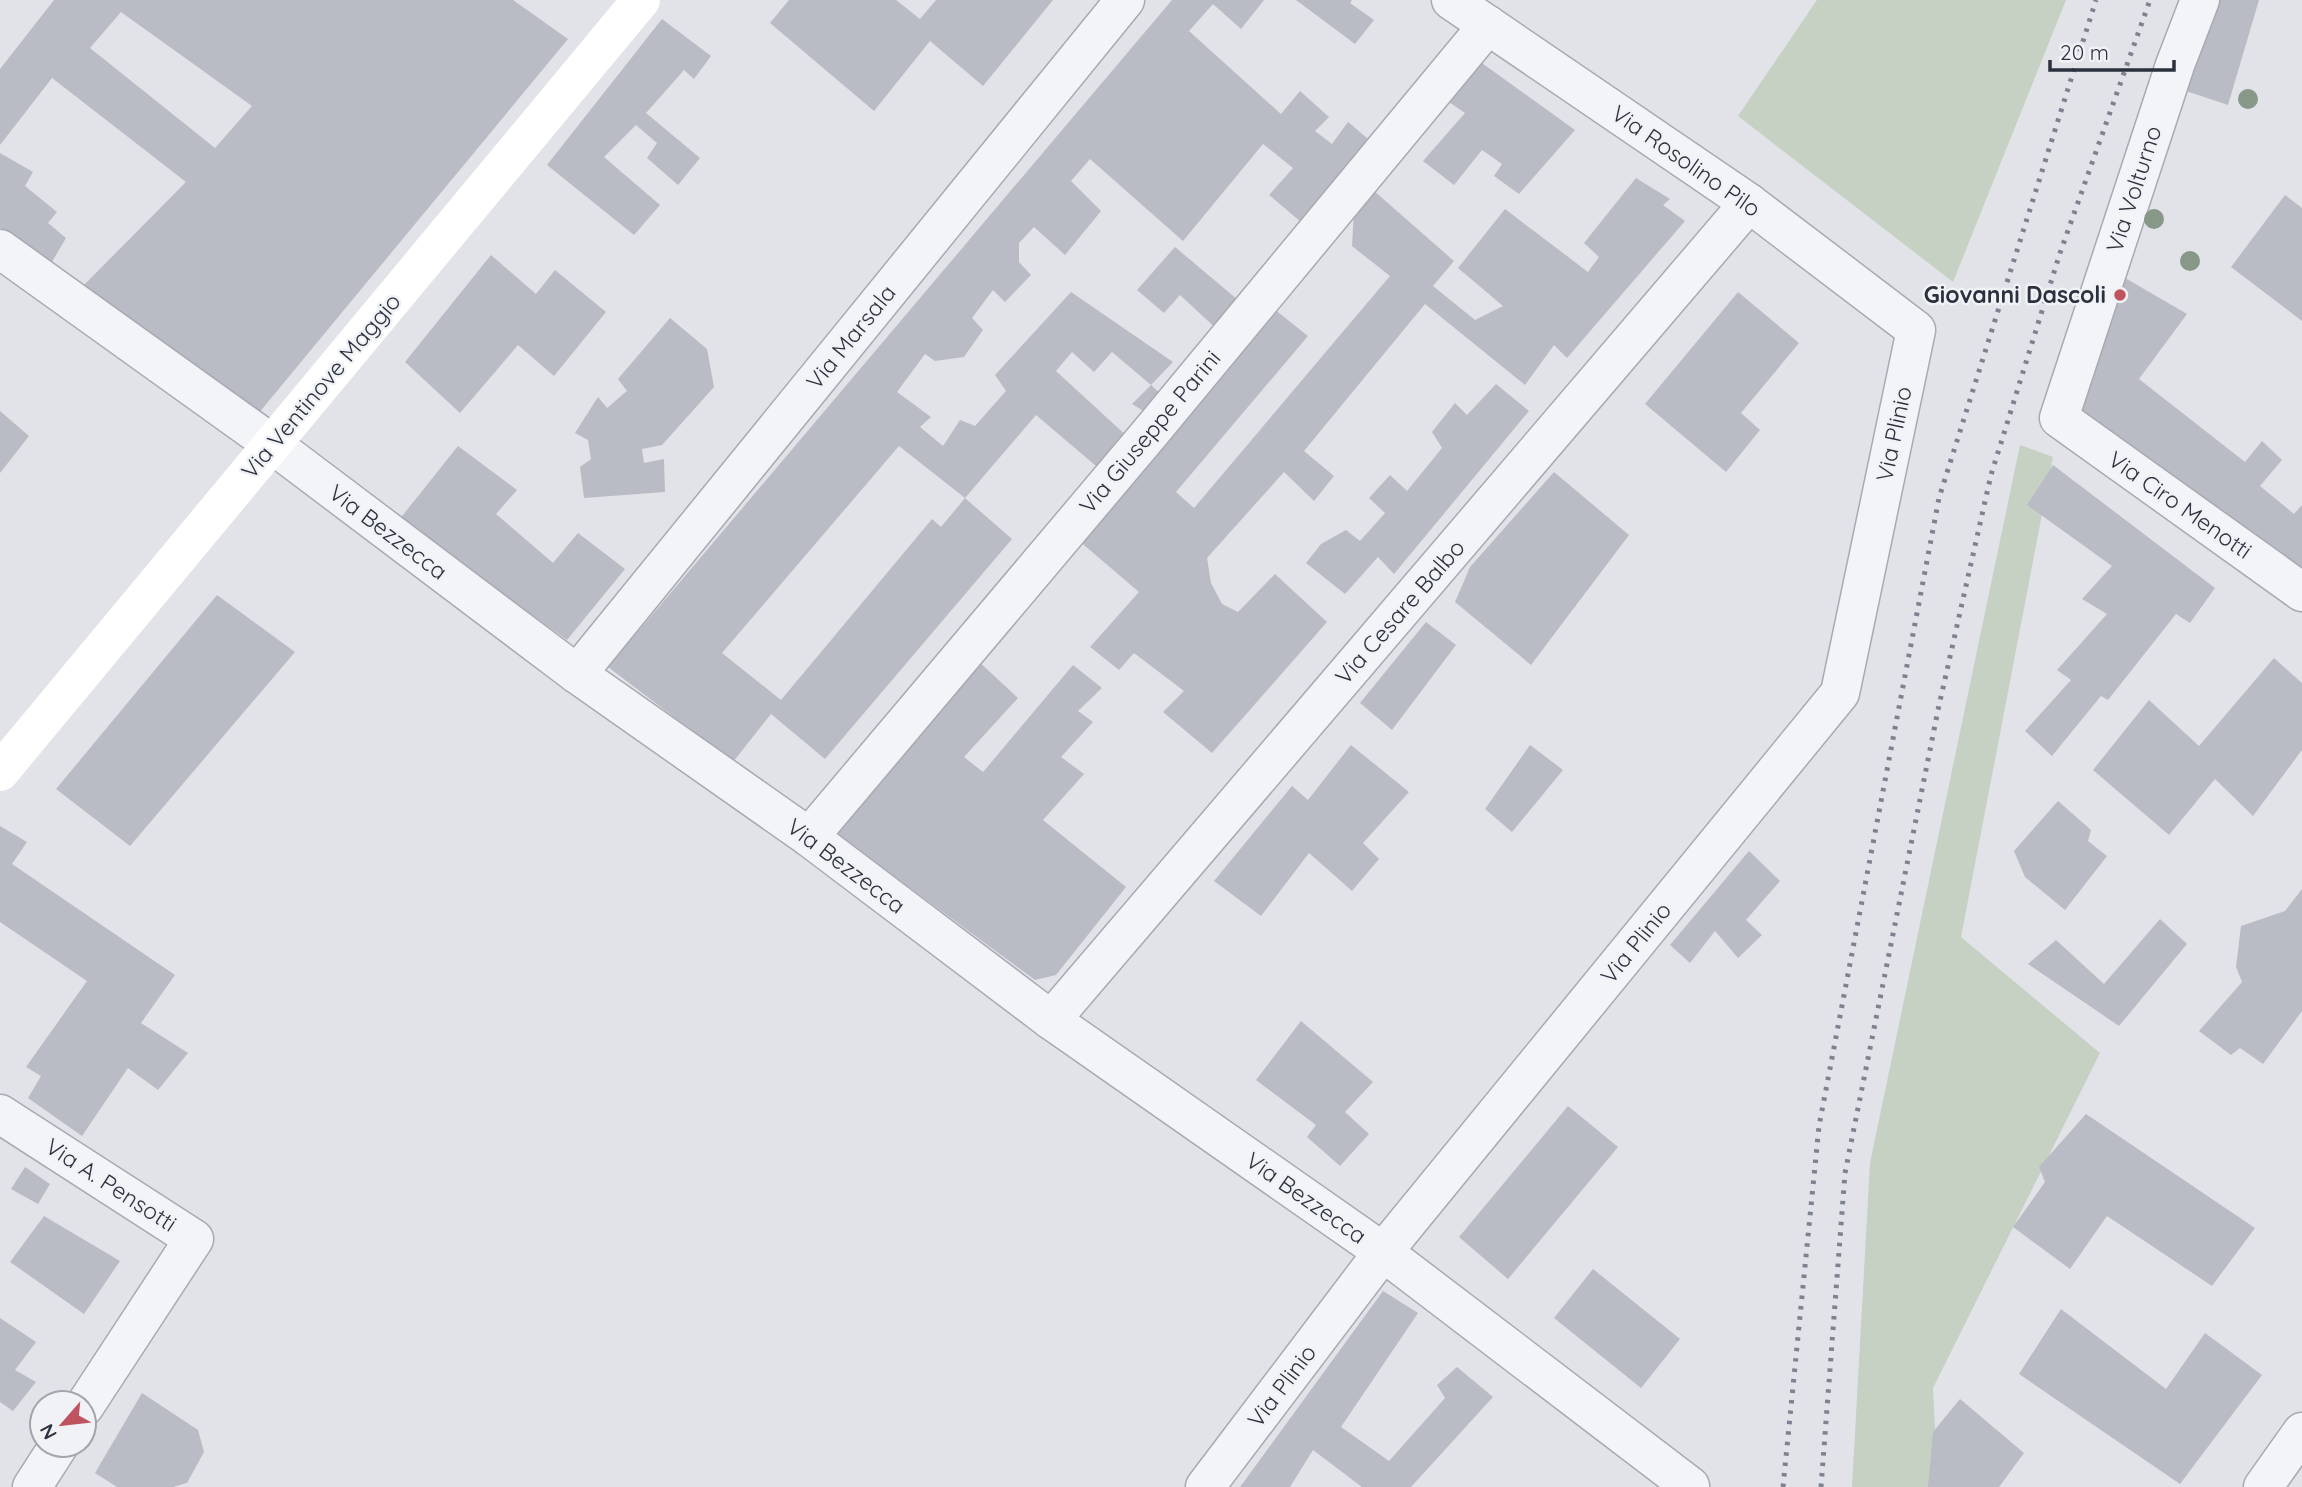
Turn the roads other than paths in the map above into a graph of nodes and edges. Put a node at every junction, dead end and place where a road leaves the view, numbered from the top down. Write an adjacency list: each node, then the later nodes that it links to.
1 (641, 0): 10 (street, Via Ventinove Maggio)
2 (1125, 0): 12 (street, Via Marsala)
3 (1451, 0): 5 (street, Via Rosolino Pilo)
4 (2200, 0): 9 (street, Via Volturno)
5 (1488, 25): 6 (street, Via Rosolino Pilo); 14 (street, Via Giuseppe Parini)
6 (1749, 204): 8 (street, Via Rosolino Pilo); 15 (street, Via Cesare Balbo)
7 (0, 250): 10 (street, Via Bezzecca)
8 (1916, 330): 17 (street, Via Plinio)
9 (2059, 418): 11 (street, Via Ciro Menotti)
10 (272, 444): 12 (street, Via Bezzecca); 13 (street, Via Ventinove Maggio)
11 (2302, 592)
12 (577, 674): 14 (street, Via Bezzecca)
13 (0, 772)
14 (809, 837): 15 (street, Via Bezzecca)
15 (1051, 1020): 17 (street, Via Bezzecca)
16 (0, 1114): 18 (street, Via A. Pensotti)
17 (1383, 1252): 21 (street, Via Bezzecca); 23 (street, Via Plinio)
18 (96, 1389)
19 (2302, 1432): 24 (street)
20 (50, 1459): 22 (street)
21 (1690, 1486)
22 (32, 1487)
23 (1205, 1487)
24 (2263, 1487)

